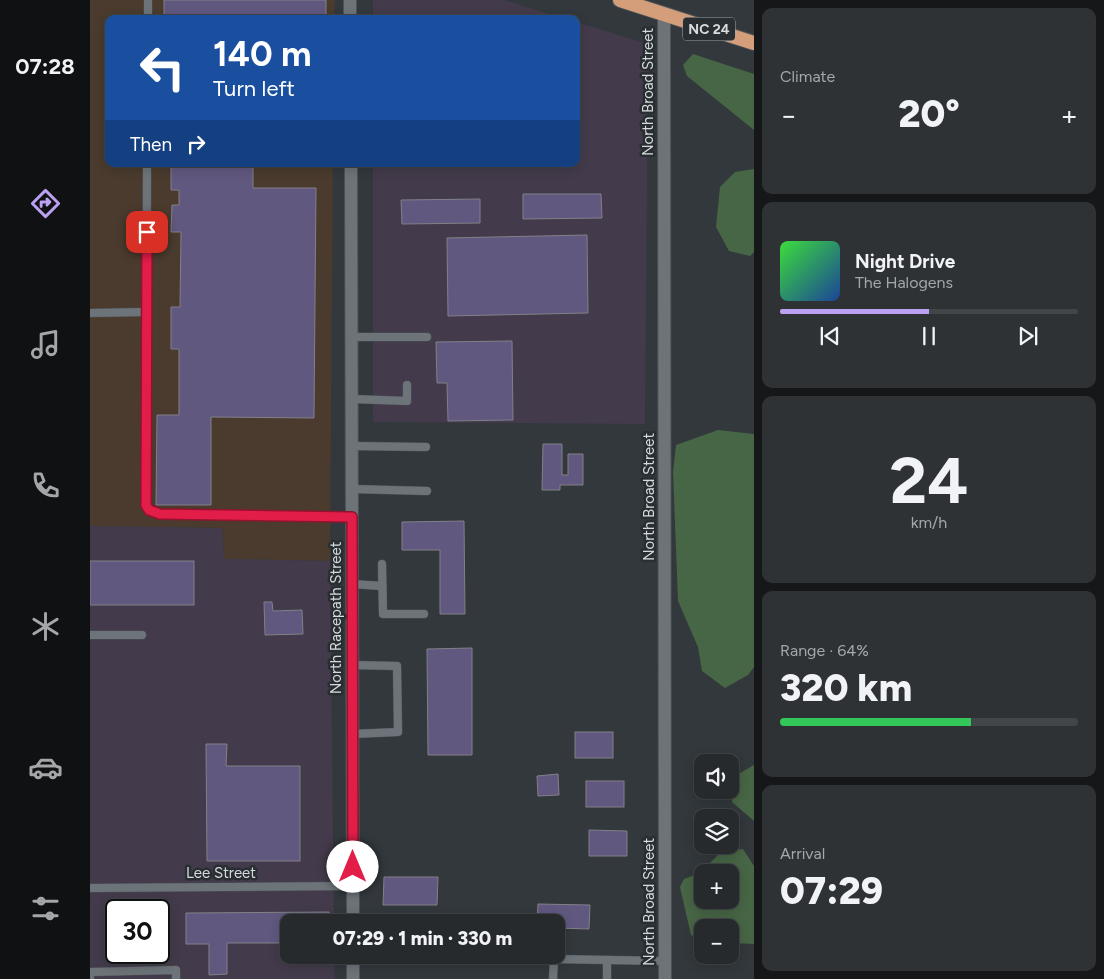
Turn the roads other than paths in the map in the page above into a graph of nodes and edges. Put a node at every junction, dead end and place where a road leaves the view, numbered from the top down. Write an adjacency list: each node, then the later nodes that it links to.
1 (148, 0): 5 (lane)
2 (350, 0): 6 (street)
3 (620, 0): 4 (highway, NC 24)
4 (664, 14): 7 (highway, NC 24); 33 (street, North Broad Street)
5 (148, 15)
6 (350, 15)
7 (754, 43)
8 (147, 167): 10 (lane)
9 (351, 167): 12 (street, North Racepath Street)
10 (146, 312): 11 (lane); 20 (lane)
11 (90, 313)
12 (351, 337): 13 (lane); 15 (street, North Racepath Street)
13 (427, 337)
14 (407, 384): 15 (lane)
15 (352, 400): 16 (street, North Racepath Street)
16 (352, 446): 17 (lane); 18 (street, North Racepath Street)
17 (426, 448)
18 (352, 489): 19 (lane); 20 (street, North Racepath Street)
19 (428, 492)
20 (352, 517): 22 (street, North Racepath Street)
21 (382, 564): 23 (lane)
22 (352, 584): 23 (lane); 27 (street, North Racepath Street)
23 (382, 586): 24 (lane)
24 (424, 614)
25 (90, 635): 26 (lane)
26 (142, 635)
27 (352, 666): 28 (street, North Racepath Street); 28 (lane)
28 (353, 734): 29 (street, North Racepath Street)
29 (353, 886): 30 (lane, Lee Street); 31 (street, North Racepath Street)
30 (90, 888)
31 (353, 914)
32 (607, 960): 33 (lane); 39 (lane); 40 (lane)
33 (665, 961): 41 (street, North Broad Street)
34 (353, 964): 38 (street)
35 (90, 972): 36 (lane); 37 (lane)
36 (90, 979)
37 (176, 979)
38 (354, 979)
39 (553, 979)
40 (607, 979)
41 (665, 979)

